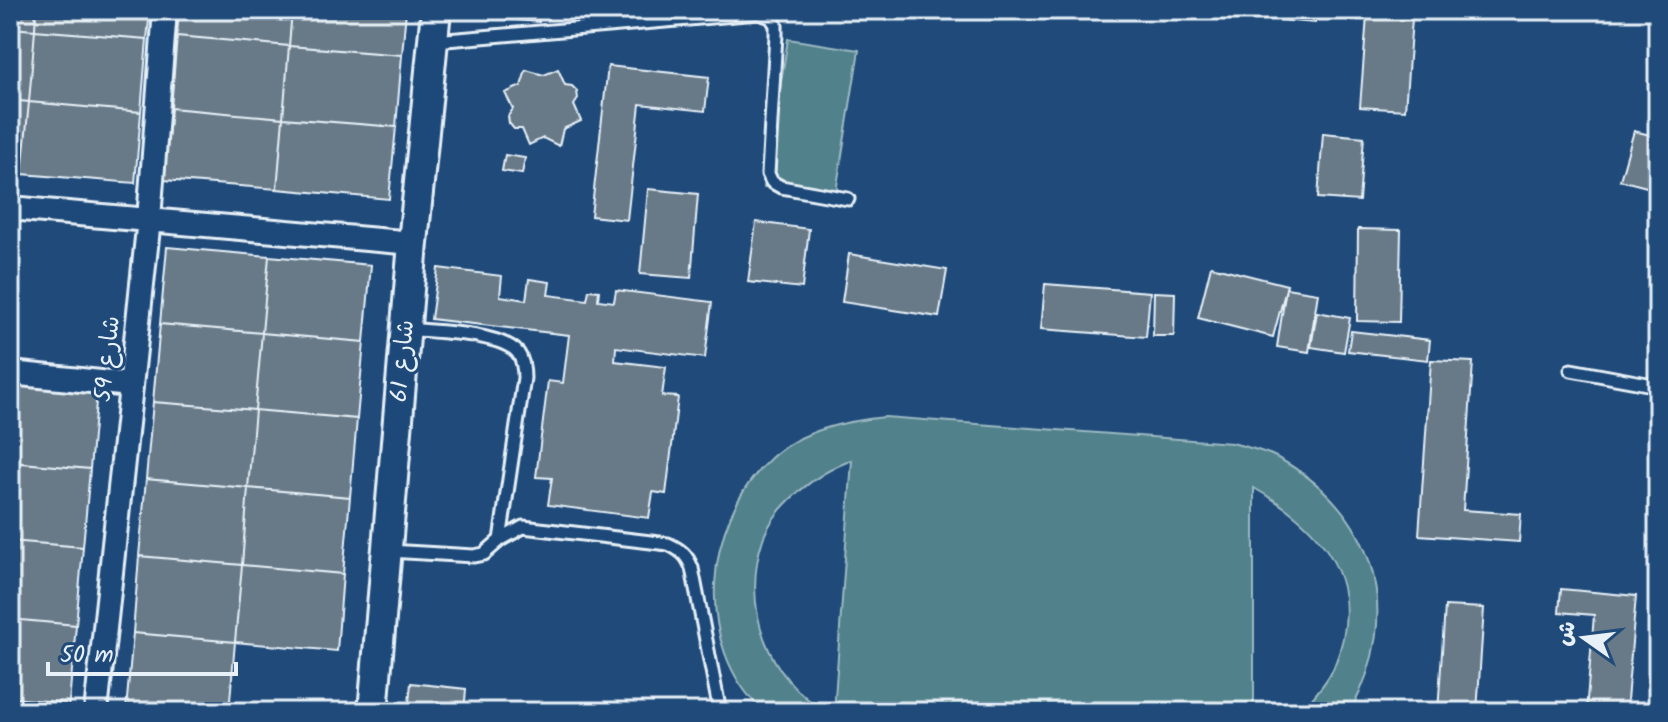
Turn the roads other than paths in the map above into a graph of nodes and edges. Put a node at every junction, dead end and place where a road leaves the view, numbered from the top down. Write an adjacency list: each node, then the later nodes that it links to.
1 (165, 10): 6 (street, شارع 59)
2 (436, 10): 3 (street, شارع 61)
3 (433, 41): 4 (lane); 7 (street, شارع 61)
4 (848, 199)
5 (10, 208): 6 (street)
6 (149, 219): 7 (street); 11 (street, شارع 59)
7 (413, 243): 8 (street, شارع 61)
8 (406, 329): 13 (lane); 14 (street, شارع 61)
9 (1571, 370): 12 (lane)
10 (10, 373): 11 (street)
11 (131, 385): 15 (street, شارع 59)
12 (1658, 386)
13 (500, 540): 14 (lane); 17 (lane)
14 (387, 551): 16 (street, شارع 61)
15 (96, 712)
16 (373, 712)
17 (720, 712)

